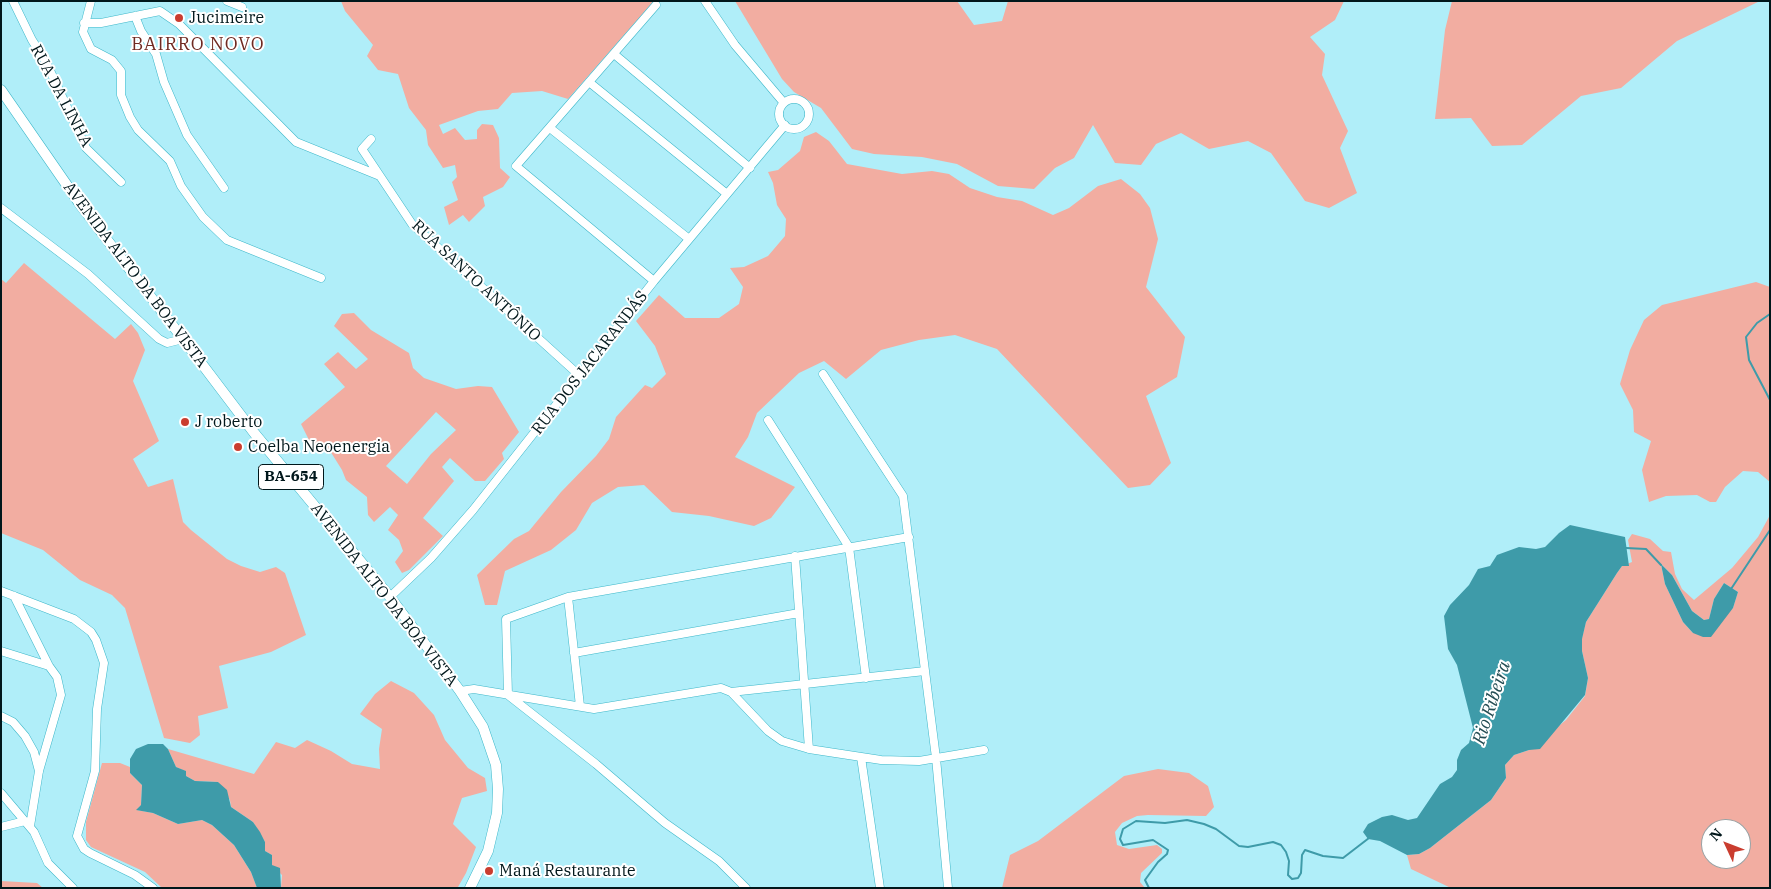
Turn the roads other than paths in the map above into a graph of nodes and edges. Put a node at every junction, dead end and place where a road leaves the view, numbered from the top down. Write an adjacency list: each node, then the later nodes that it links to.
1 (13, 1): 18 (street, RUA DA LINHA)
2 (91, 1): 8 (street)
3 (227, 1): 6 (street)
4 (704, 1): 12 (street)
5 (656, 5): 9 (street)
6 (242, 7)
7 (135, 16): 8 (street); 17 (street); 19 (street)
8 (84, 23): 23 (street)
9 (614, 54): 10 (street); 16 (street)
10 (589, 82): 14 (street); 20 (street)
11 (1, 90): 25 (main road, AVENIDA ALTO DA BOA VISTA / BA-654)
12 (784, 103): 13 (street); 13 (street)
13 (785, 125): 16 (street, RUA DOS JACARANDÁS)
14 (550, 128): 22 (street); 24 (street)
15 (371, 139): 17 (street, RUA SANTO ANTÔNIO)
16 (750, 168): 20 (street, RUA DOS JACARANDÁS)
17 (380, 176): 27 (street, RUA SANTO ANTÔNIO)
18 (120, 182)
19 (224, 188)
20 (727, 194): 22 (street, RUA DOS JACARANDÁS)
21 (1, 208): 25 (street)
22 (689, 239): 24 (street, RUA DOS JACARANDÁS)
23 (321, 278)
24 (654, 281): 27 (street, RUA DOS JACARANDÁS)
25 (183, 339): 34 (main road, AVENIDA ALTO DA BOA VISTA / BA-654)
26 (823, 374): 29 (street)
27 (580, 376): 34 (street, RUA DOS JACARANDÁS)
28 (768, 420): 30 (street)
29 (908, 537): 30 (street); 40 (street)
30 (849, 547): 31 (street); 41 (street)
31 (795, 556): 35 (street); 36 (street)
32 (1, 591): 33 (street)
33 (14, 596): 39 (street); 57 (street)
34 (390, 597): 43 (main road, AVENIDA ALTO DA BOA VISTA / BA-654)
35 (568, 597): 38 (street); 45 (street)
36 (799, 613): 38 (street); 42 (street)
37 (1, 651): 39 (street)
38 (574, 653): 46 (street)
39 (49, 666): 52 (street)
40 (925, 671): 41 (street); 51 (street)
41 (866, 678): 42 (street)
42 (804, 684): 44 (street); 48 (street)
43 (460, 691): 45 (street); 58 (main road, AVENIDA ALTO DA BOA VISTA / BA-654)
44 (731, 692): 46 (street); 48 (street)
45 (508, 695): 46 (street); 59 (street)
46 (580, 706)
47 (1, 716): 52 (street)
48 (809, 749): 50 (street)
49 (984, 750): 51 (street)
50 (861, 756): 51 (street); 60 (street)
51 (936, 758): 61 (street)
52 (39, 772): 54 (street)
53 (1, 793): 54 (street)
54 (27, 824): 55 (street); 56 (street)
55 (1, 827)
56 (73, 888)
57 (153, 888)
58 (470, 888)
59 (746, 888)
60 (880, 888)
61 (948, 888)

